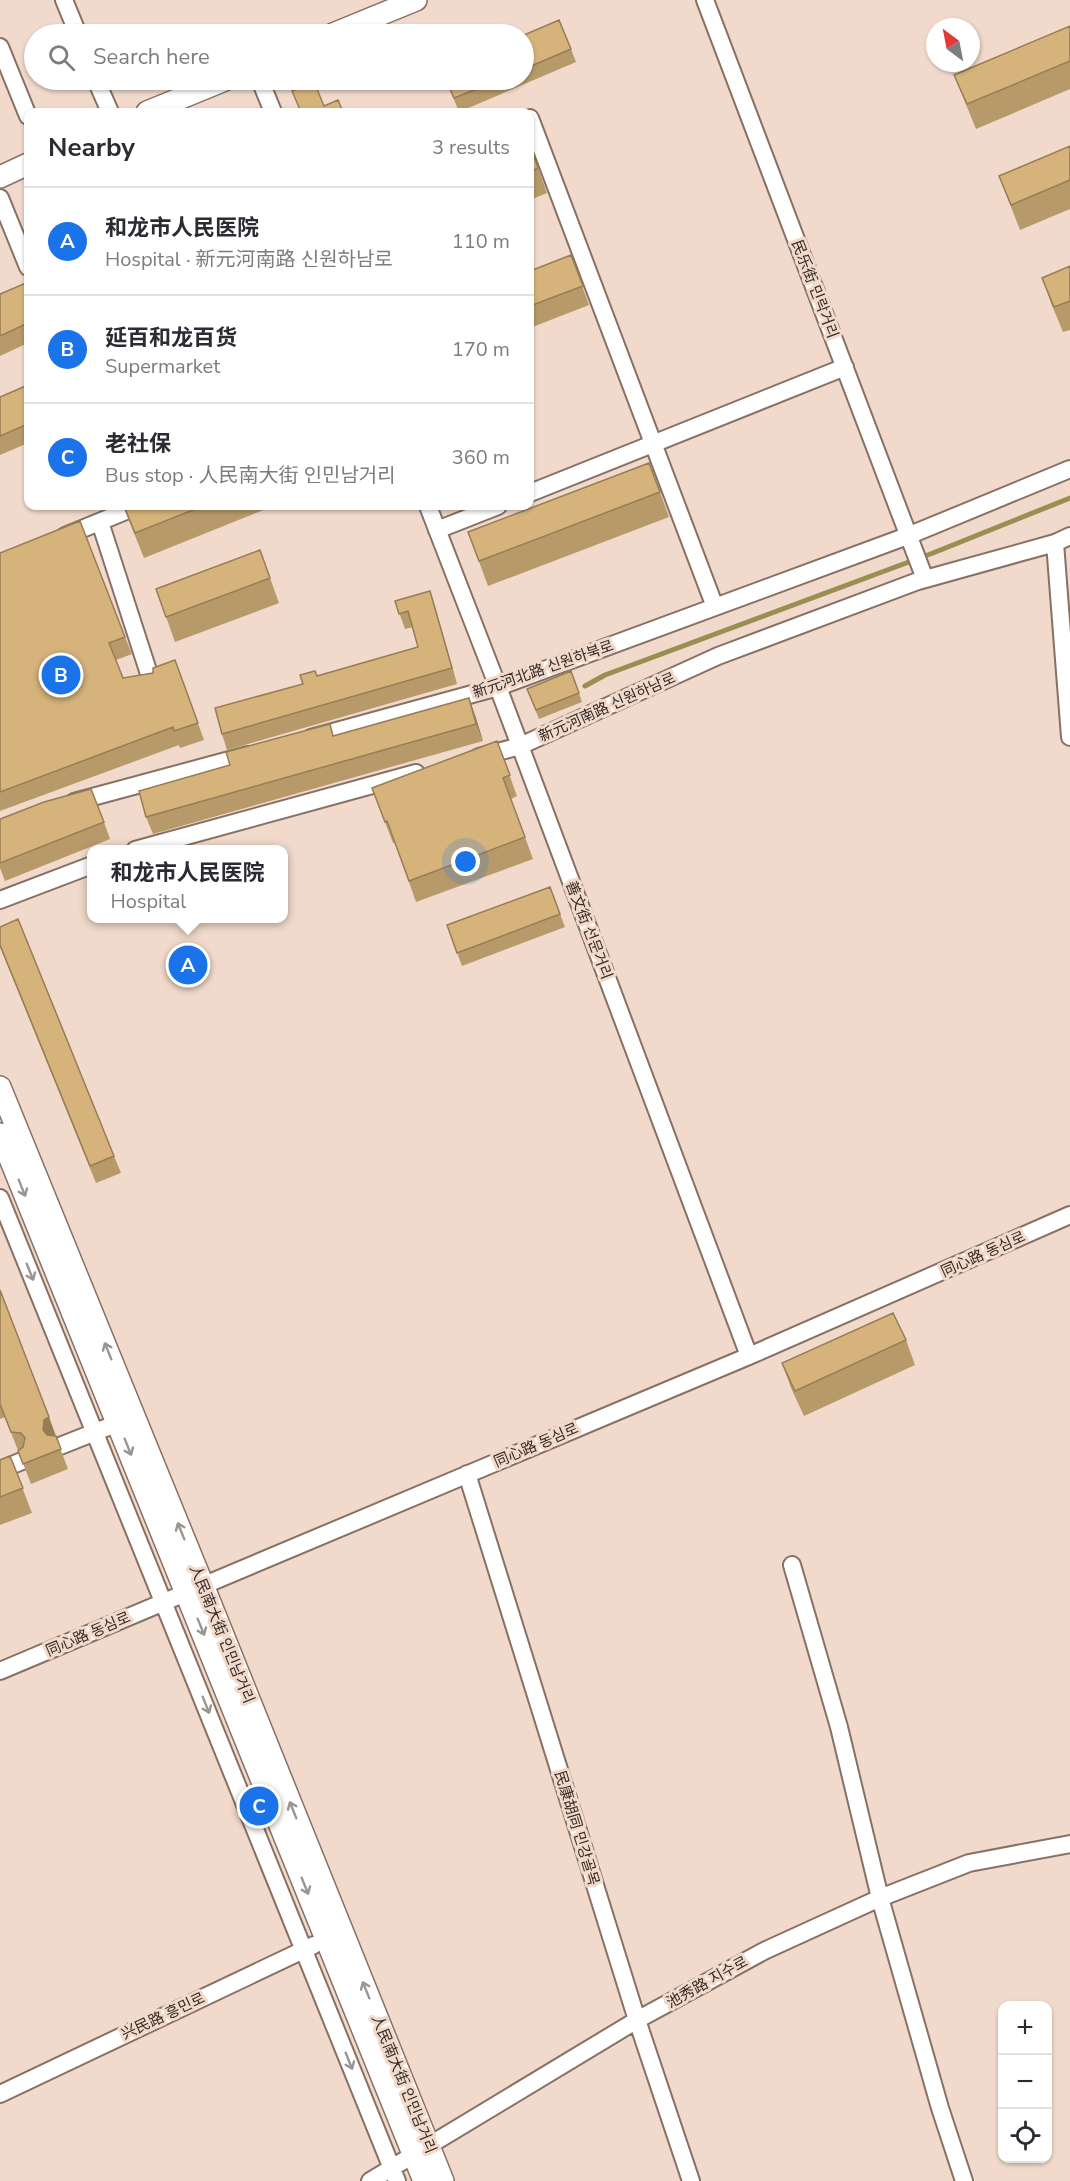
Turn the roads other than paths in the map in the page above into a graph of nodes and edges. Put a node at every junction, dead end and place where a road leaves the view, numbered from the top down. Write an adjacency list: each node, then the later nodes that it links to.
1 (64, 0): 4 (street)
2 (416, 0): 5 (main road)
3 (705, 0): 19 (street, 民乐街 민락거리)
4 (74, 24)
5 (357, 24)
6 (0, 47): 10 (street)
7 (100, 90): 11 (street)
8 (201, 90): 12 (main road)
9 (264, 90): 13 (street)
10 (25, 108)
11 (108, 108)
12 (157, 108)
13 (271, 108)
14 (534, 129): 20 (street)
15 (24, 166): 16 (main road)
16 (0, 177)
17 (0, 198): 18 (street)
18 (24, 257)
19 (845, 367): 20 (street); 29 (street, 民乐街 민락거리)
20 (652, 444): 22 (street); 32 (street)
21 (1070, 469): 29 (street, 新元河北路 신원하북로)
22 (534, 491)
23 (128, 510): 26 (street)
24 (430, 510): 27 (street, 善文街 선문거리)
25 (488, 510): 27 (street)
26 (100, 522): 30 (street); 33 (street)
27 (437, 530): 34 (street, 善文街 선문거리)
28 (1062, 539): 31 (street, 新元河南路 신원하남로); 35 (street)
29 (912, 541): 31 (street, 民乐街 민락거리); 32 (street, 新元河北路 신원하북로)
30 (50, 542)
31 (923, 574): 37 (street, 新元河南路 신원하남로)
32 (715, 607): 34 (street, 新元河北路 신원하북로)
33 (151, 680)
34 (498, 687): 36 (street, 新元河北路 신원하북로); 37 (street, 善文街 선문거리)
35 (1070, 737)
36 (294, 742)
37 (520, 746): 39 (street, 新元河南路 신원하남로); 49 (street, 善文街 선문거리)
38 (260, 751): 41 (street)
39 (464, 761)
40 (430, 770): 42 (street)
41 (57, 807)
42 (150, 845)
43 (87, 867): 44 (street)
44 (0, 900)
45 (0, 1087): 57 (main road, 人民南大街 인민남거리, one-way to 45)
46 (0, 1134): 50 (main road, 人民南大街 인민남거리, one-way to 50)
47 (0, 1198): 51 (street, one-way to 51)
48 (1070, 1215): 49 (street, 同心路 동심로)
49 (749, 1356): 55 (street, 同心路 동심로)
50 (118, 1423): 51 (street); 57 (main road, 人民南大街 인민남거리, one-way to 57)
51 (95, 1432): 52 (street); 58 (street)
52 (60, 1446)
53 (22, 1461): 54 (street)
54 (0, 1470)
55 (467, 1474): 57 (street, 同心路 동심로); 64 (street, 民康胡同 민강골목)
56 (792, 1565): 61 (street)
57 (195, 1588): 58 (street, 同心路 동심로); 62 (main road, 人民南大街 인민남거리, one-way to 62); 66 (main road, 人民南大街 인민남거리, one-way to 57)
58 (164, 1602): 59 (street, 同心路 동심로); 63 (street, one-way to 63)
59 (0, 1671)
60 (1070, 1844): 61 (street, 池秀路 지수로)
61 (880, 1898): 64 (street, 池秀路 지수로); 72 (street)
62 (327, 1940): 63 (street, 兴民路 흥민로); 66 (main road, 人民南大街 인민남거리)
63 (304, 1949): 65 (street, 兴民路 흥민로); 67 (street, one-way to 67)
64 (637, 2020): 66 (street, 池秀路 지수로); 71 (street, 民康胡同 민강골목)
65 (0, 2094)
66 (422, 2151): 67 (street, 池秀路 지수로); 69 (main road, 人民南大街 인민남거리); 70 (main road, 人民南大街 인민남거리)
67 (395, 2174): 68 (street, 池秀路 지수로)
68 (370, 2181)
69 (424, 2181)
70 (443, 2181)
71 (691, 2181)
72 (964, 2181)

